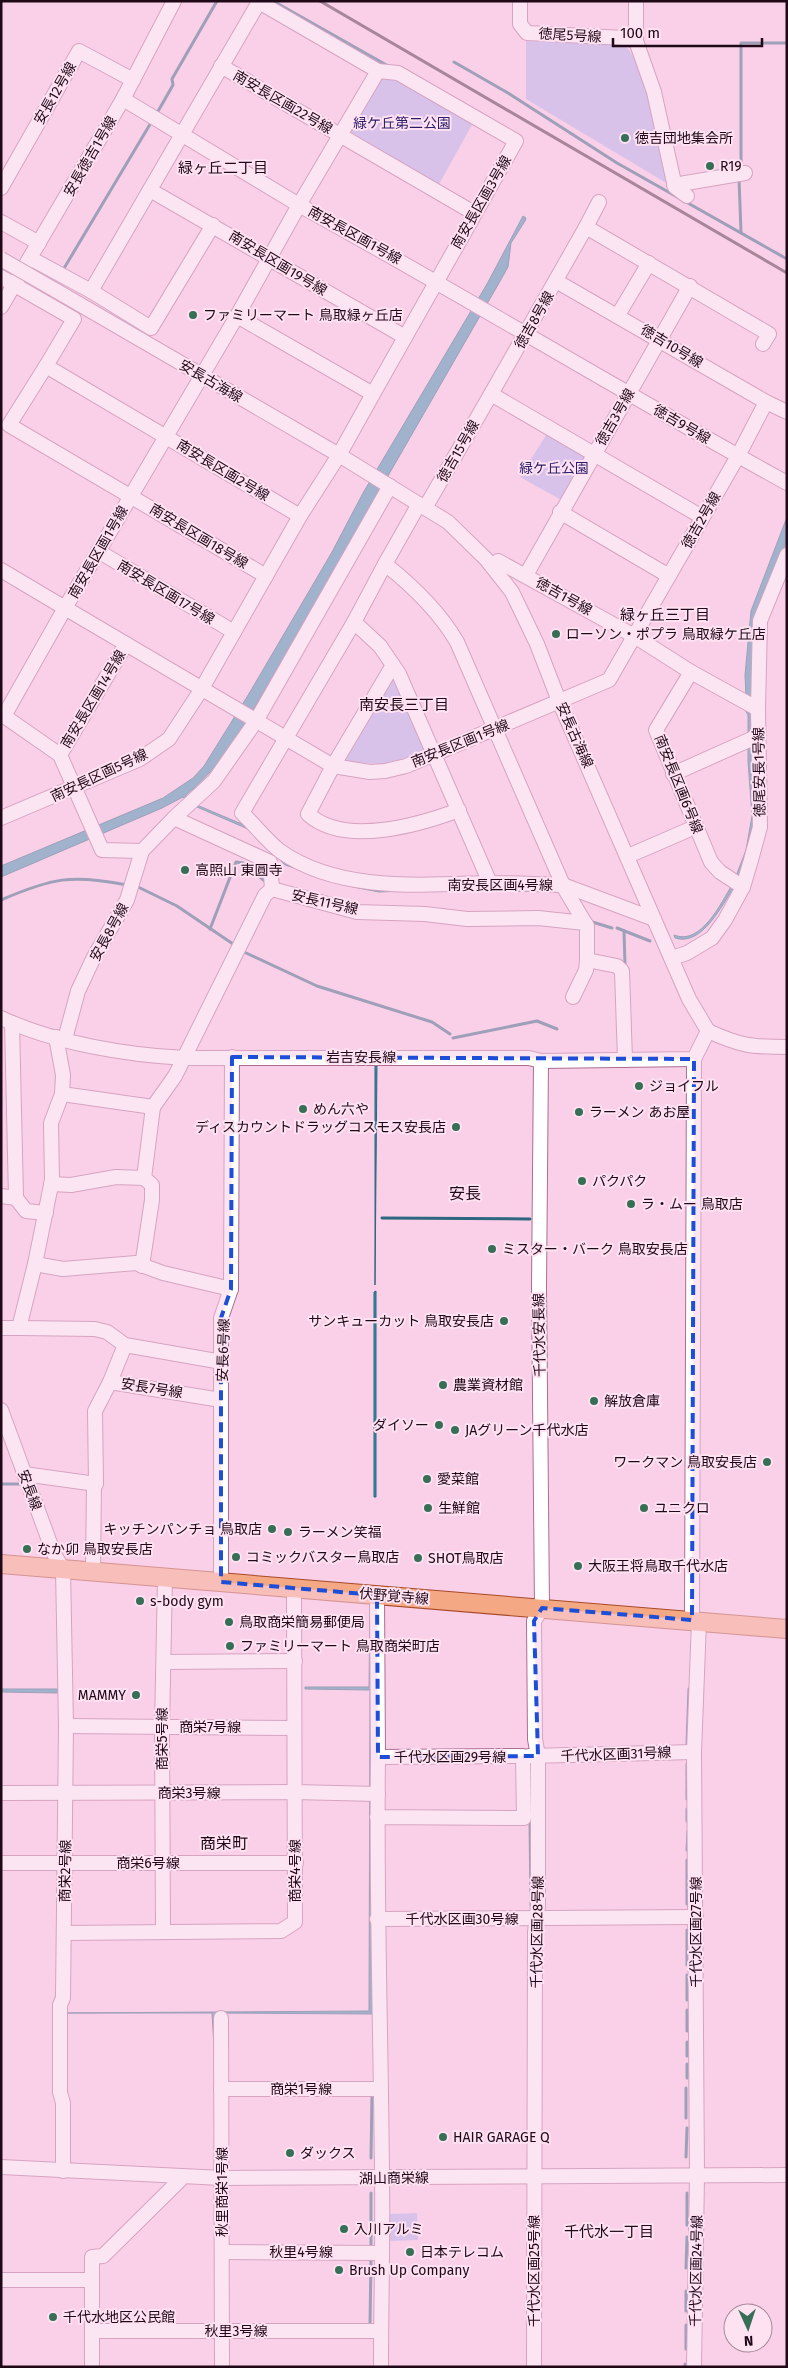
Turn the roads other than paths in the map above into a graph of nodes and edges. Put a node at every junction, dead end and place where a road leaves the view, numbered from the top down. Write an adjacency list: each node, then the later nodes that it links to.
1 (174, 1): 7 (street, 安長徳吉1号線)
2 (520, 1): 4 (street, 徳尾5号線)
3 (636, 1): 4 (street)
4 (636, 41): 12 (street)
5 (221, 66): 6 (street, 南安長区画3号線); 9 (street, 南安長区画3号線); 10 (street, 南安長区画22号線)
6 (378, 70): 10 (street); 18 (street, 南安長区画3号線)
7 (133, 80): 8 (street, 安長徳吉1号線); 13 (street, 安長12号線)
8 (124, 99): 9 (street); 22 (street, 安長徳吉1号線)
9 (182, 132): 14 (street, 南安長区画3号線); 17 (street)
10 (341, 136): 17 (street); 18 (street, 南安長区画22号線)
11 (745, 173): 12 (street)
12 (674, 185): 15 (street)
13 (1, 188)
14 (150, 190): 20 (street, 南安長区画19号線); 32 (street, 南安長区画3号線)
15 (686, 196)
16 (599, 202): 21 (street, 徳吉8号線)
17 (299, 204): 24 (street, 南安長区画1号線); 28 (street, 南安長区画1号線)
18 (474, 212): 28 (street, 南安長区画3号線)
19 (1, 222): 22 (street)
20 (213, 225): 24 (street, 南安長区画19号線); 36 (street)
21 (586, 227): 26 (street); 29 (street, 徳吉8号線)
22 (39, 243): 23 (street, 安長徳吉1号線)
23 (30, 258): 30 (street, 安長徳吉1号線); 32 (street)
24 (268, 258): 35 (street, 南安長区画1号線); 38 (street, 南安長区画19号線)
25 (1, 259): 40 (street, 安長古海線, bridge)
26 (649, 263): 31 (street); 34 (street)
27 (1, 277): 30 (street)
28 (436, 280): 37 (street, 南安長区画1号線); 38 (street, 南安長区画3号線)
29 (556, 281): 34 (street, 徳吉10号線); 37 (street, 徳吉8号線)
30 (14, 285): 33 (street, 安長徳吉1号線); 42 (street)
31 (690, 286): 39 (street, 徳吉3号線); 41 (street)
32 (91, 291): 36 (street)
33 (1, 307)
34 (618, 315): 39 (street, 徳吉10号線)
35 (237, 316): 43 (street, 南安長区画1号線); 45 (street)
36 (151, 328): 40 (street)
37 (526, 334): 44 (street, 徳吉9号線); 46 (street, 徳吉8号線)
38 (405, 337): 45 (street, 南安長区画3号線)
39 (659, 339): 44 (street, 徳吉3号線); 47 (street, 徳吉10号線)
40 (143, 341): 43 (street, 安長古海線)
41 (763, 344)
42 (46, 366): 49 (street, 南安長区画2号線); 55 (street, 南安長区画18号線)
43 (202, 376): 49 (street, 南安長区画1号線); 51 (street, 安長古海線)
44 (629, 393): 50 (street, 徳吉3号線); 52 (street, 徳吉9号線)
45 (373, 394): 51 (street, 南安長区画3号線)
46 (490, 394): 50 (street); 56 (street, 徳吉15号線)
47 (766, 402): 48 (street, 徳吉10号線); 52 (street, 徳吉2号線)
48 (787, 412)
49 (166, 436): 55 (street, 南安長区画1号線); 58 (street, 南安長区画2号線)
50 (593, 454): 57 (street, 徳吉3号線); 59 (street)
51 (339, 455): 54 (street, 安長古海線); 58 (street, 南安長区画3号線)
52 (738, 456): 53 (street, 徳吉9号線); 59 (street, 徳吉2号線)
53 (787, 483)
54 (388, 485): 56 (street, 安長古海線); 79 (street, 安長8号線)
55 (131, 495): 60 (street, 南安長区画1号線); 65 (street, 南安長区画18号線)
56 (422, 506): 63 (street, 徳吉15号線); 76 (street, 安長古海線)
57 (560, 512): 66 (street); 67 (street, 徳吉3号線)
58 (300, 516): 65 (street)
59 (702, 517): 66 (street, 徳吉2号線)
60 (98, 551): 68 (street, 南安長区画1号線); 70 (street, 南安長区画17号線)
61 (787, 555): 77 (street, 徳尾安長1号線)
62 (498, 561): 67 (street, 徳吉1号線)
63 (385, 564): 69 (street, 南安長区画4号線); 80 (street, 南安長区画4号線)
64 (1, 570): 68 (street)
65 (266, 576): 70 (street)
66 (669, 576): 71 (street, 徳吉2号線)
67 (521, 577): 71 (street, 徳吉1号線)
68 (65, 608): 72 (street, 南安長区画1号線); 78 (street)
69 (354, 622): 73 (street); 82 (street, 南安長区画4号線)
70 (234, 632): 75 (street)
71 (636, 637): 74 (street, 徳吉1号線); 76 (street, 南安長区画1号線)
72 (126, 644): 75 (street, 南安長区画1号線); 84 (street, 南安長区画14号線)
73 (393, 666): 83 (street); 85 (street)
74 (691, 672): 77 (street, 徳吉1号線); 86 (street, 南安長区画6号線)
75 (201, 690): 79 (street, 南安長区画1号線); 87 (street, 南安長区画5号線)
76 (559, 701): 80 (street, 南安長区画1号線); 94 (street, 安長古海線)
77 (758, 709): 81 (street, 徳尾安長1号線)
78 (3, 715): 84 (street)
79 (256, 721): 82 (street, 南安長区画1号線); 90 (street, 安長8号線)
80 (495, 729): 83 (street, 南安長区画1号線); 97 (street, 南安長区画4号線)
81 (758, 736): 86 (street); 98 (street, 徳尾安長1号線)
82 (286, 738): 85 (street, 南安長区画1号線); 92 (street, 南安長区画4号線)
83 (435, 753): 85 (street, 南安長区画1号線); 88 (street)
84 (60, 755): 87 (street)
85 (333, 766): 88 (street)
86 (674, 774): 91 (street, 南安長区画6号線)
87 (75, 787): 89 (street, 南安長区画5号線); 93 (street)
88 (459, 810): 96 (street)
89 (2, 814)
90 (174, 818): 93 (street, 安長8号線); 95 (street)
91 (695, 827): 94 (street); 98 (street, 南安長区画6号線)
92 (280, 850): 95 (street); 96 (street, 南安長区画4号線)
93 (142, 851): 107 (street, 安長8号線)
94 (628, 856): 100 (street, 安長古海線)
95 (270, 862): 99 (street)
96 (490, 883): 97 (street, 南安長区画4号線)
97 (563, 885): 100 (street); 101 (street)
98 (743, 887): 102 (street, 徳尾安長1号線)
99 (272, 889): 101 (street, 安長11号線); 110 (street, 安長11号線)
100 (654, 919): 102 (street, 安長古海線)
101 (585, 923): 103 (street)
102 (672, 958): 106 (street, 安長古海線)
103 (587, 960): 104 (street); 112 (street)
104 (573, 997)
105 (6, 1021): 107 (street, 岩吉安長線); 119 (street)
106 (708, 1031): 108 (street); 111 (street)
107 (60, 1038): 110 (street, 岩吉安長線); 114 (street, 安長8号線)
108 (787, 1047)
109 (232, 1057): 110 (street, 岩吉安長線); 113 (street, 岩吉安長線); 123 (street, 安長6号線)
110 (184, 1058): 115 (street, 安長11号線)
111 (694, 1059): 112 (street, 岩吉安長線); 141 (street, 千代水区画27号線)
112 (625, 1060): 113 (street, 岩吉安長線)
113 (542, 1061): 140 (street, 千代水安長線)
114 (62, 1094): 115 (street); 117 (street, 安長8号線)
115 (153, 1107): 116 (street)
116 (144, 1178): 117 (street); 122 (street)
117 (51, 1184): 120 (street, 安長8号線)
118 (1, 1196): 119 (street)
119 (16, 1198): 120 (street)
120 (46, 1213): 121 (street, 安長8号線)
121 (36, 1264): 122 (street); 125 (street, 安長8号線)
122 (142, 1266): 123 (street)
123 (231, 1289): 127 (street, 安長6号線)
124 (1, 1328): 125 (street)
125 (19, 1328): 126 (street)
126 (125, 1345): 127 (street); 128 (street)
127 (222, 1362): 129 (street, 安長6号線)
128 (110, 1382): 129 (street, 安長7号線); 132 (street, 安長7号線)
129 (221, 1400): 137 (street, 安長6号線)
130 (1, 1410): 131 (street, 安長線)
131 (24, 1474): 132 (street); 134 (street, 安長線)
132 (94, 1484): 135 (street, 安長7号線)
133 (1, 1564): 134 (main road, 伏野覚寺線)
134 (63, 1569): 135 (main road, 伏野覚寺線); 146 (street, 商栄2号線)
135 (93, 1572): 136 (main road, 伏野覚寺線)
136 (165, 1577): 137 (main road, 伏野覚寺線); 143 (street, 商栄5号線)
137 (221, 1582): 138 (main road, 伏野覚寺線)
138 (294, 1588): 139 (main road, 伏野覚寺線); 144 (street, 商栄4号線)
139 (377, 1595): 140 (main road, 伏野覚寺線); 152 (street)
140 (542, 1608): 141 (main road, 伏野覚寺線); 145 (street, 千代水安長線)
141 (696, 1620): 142 (main road, 伏野覚寺線); 149 (street, 千代水区画27号線)
142 (787, 1628)
143 (164, 1662): 144 (street); 147 (street, 商栄5号線)
144 (295, 1662): 148 (street, 商栄4号線)
145 (536, 1688): 151 (street, 千代水区画28号線)
146 (66, 1726): 147 (street, 商栄7号線); 155 (street, 商栄2号線)
147 (162, 1727): 148 (street, 商栄7号線); 156 (street, 商栄5号線)
148 (294, 1728): 153 (street, 商栄4号線)
149 (694, 1752): 151 (street, 千代水区画31号線); 164 (street, 千代水区画27号線)
150 (524, 1756): 151 (street, 千代水区画31号線); 152 (street, 千代水区画29号線); 159 (street, 千代水区画29号線)
151 (538, 1756): 159 (street, 千代水区画28号線)
152 (378, 1757): 157 (street, 千代水区画29号線)
153 (294, 1792): 156 (street, 商栄3号線); 157 (street, 商栄3号線); 163 (street, 商栄4号線)
154 (1, 1793): 155 (street, 商栄3号線)
155 (66, 1793): 156 (street, 商栄3号線); 161 (street, 商栄2号線)
156 (162, 1793): 162 (street, 商栄5号線)
157 (378, 1794): 158 (street, 千代水区画29号線)
158 (377, 1817): 159 (street); 165 (street, 千代水区画29号線)
159 (531, 1818): 166 (street, 千代水区画28号線)
160 (1, 1863): 161 (street, 商栄6号線)
161 (64, 1863): 162 (street, 商栄6号線); 168 (street, 商栄2号線)
162 (162, 1863): 163 (street, 商栄6号線); 167 (street, 商栄5号線)
163 (296, 1864): 167 (street, 商栄4号線)
164 (696, 1917): 166 (street, 千代水区画30号線); 174 (street, 千代水区画27号線)
165 (377, 1919): 166 (street, 千代水区画30号線); 171 (street, 千代水区画29号線)
166 (537, 1919): 177 (street, 千代水区画28号線)
167 (163, 1931): 168 (street, 商栄4号線)
168 (64, 1933): 173 (street, 商栄2号線)
169 (220, 2018): 170 (street, 秋里商栄1号線)
170 (221, 2089): 171 (street, 商栄1号線); 178 (street, 秋里商栄1号線)
171 (380, 2089): 179 (street, 千代水区画29号線)
172 (1, 2167): 173 (street, 湖山商栄線)
173 (63, 2171): 176 (street, 湖山商栄線)
174 (697, 2175): 175 (street, 湖山商栄線); 177 (street, 湖山商栄線); 191 (street, 千代水区画24号線)
175 (787, 2175)
176 (183, 2176): 178 (street, 湖山商栄線); 183 (street)
177 (535, 2176): 179 (street, 湖山商栄線); 190 (street, 千代水区画25号線)
178 (222, 2178): 179 (street, 湖山商栄線); 180 (street, 秋里商栄1号線)
179 (382, 2178): 181 (street)
180 (222, 2252): 181 (street, 秋里4号線); 185 (street, 秋里商栄1号線)
181 (381, 2253): 186 (street)
182 (1, 2280): 183 (street)
183 (92, 2280): 184 (street)
184 (92, 2331): 185 (street, 秋里3号線); 187 (street)
185 (222, 2331): 186 (street, 秋里3号線); 188 (street, 秋里商栄1号線)
186 (381, 2331): 189 (street)
187 (92, 2367)
188 (222, 2367)
189 (381, 2367)
190 (534, 2367)
191 (694, 2367)

